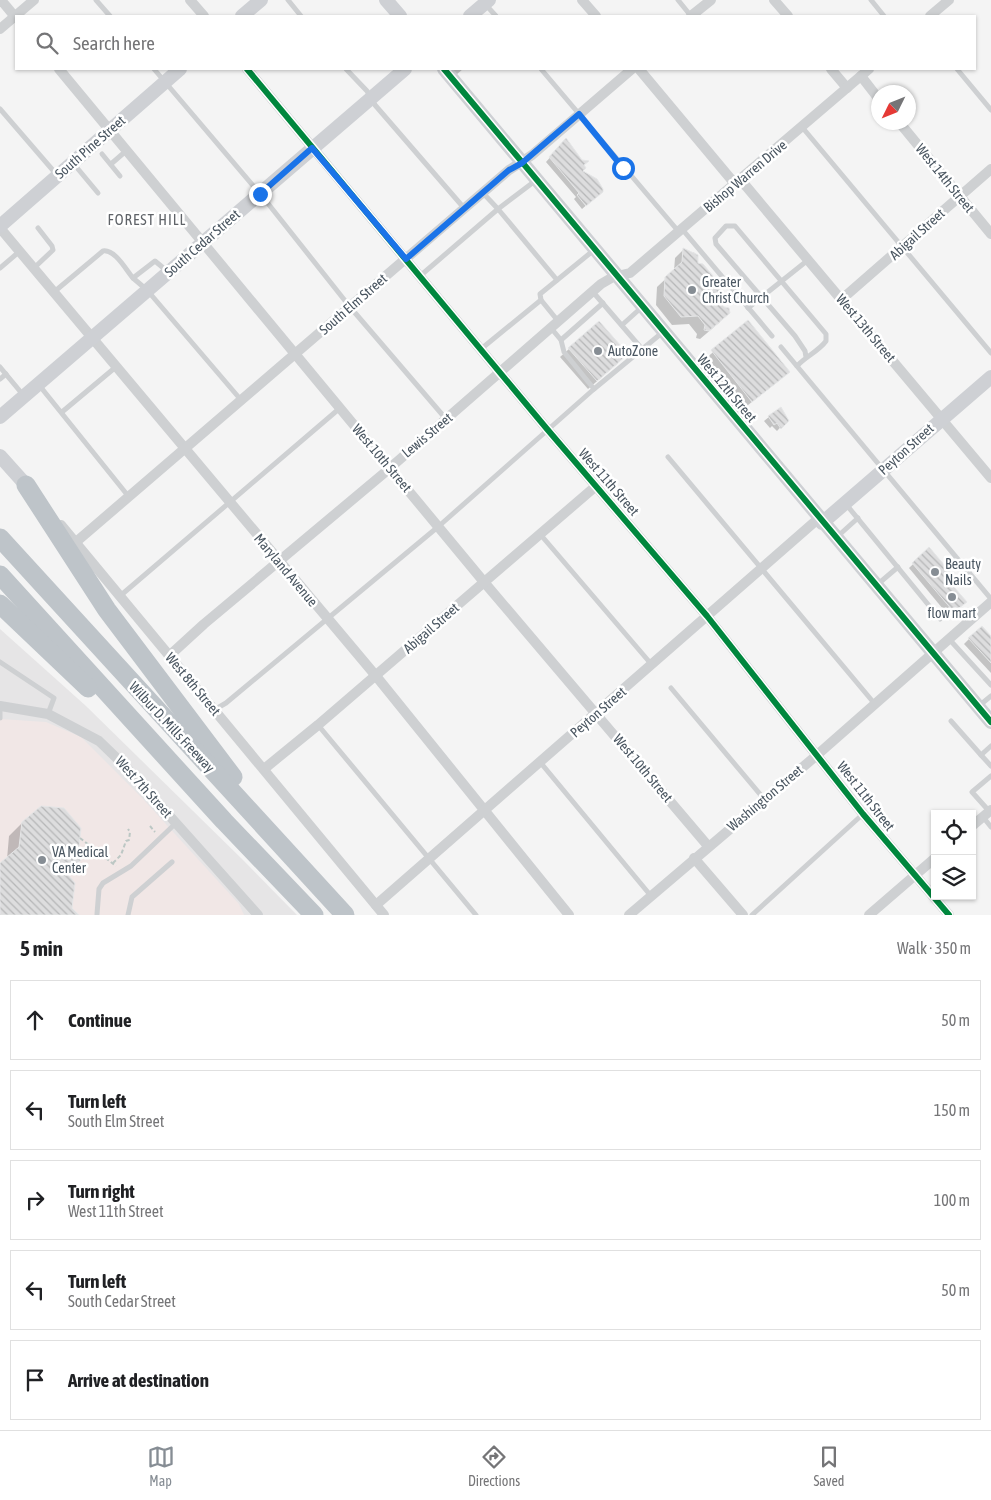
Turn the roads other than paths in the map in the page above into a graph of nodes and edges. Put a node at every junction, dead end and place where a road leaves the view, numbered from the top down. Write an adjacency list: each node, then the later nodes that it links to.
1 (1, 0): 29 (street)
2 (34, 0): 15 (street)
3 (96, 0): 16 (lane)
4 (190, 0): 17 (street)
5 (261, 0): 18 (main road)
6 (288, 0): 19 (lane)
7 (386, 0): 20 (main road)
8 (582, 0): 23 (street)
9 (678, 0): 24 (lane)
10 (711, 0): 25 (street)
11 (774, 0): 26 (street)
12 (871, 0): 27 (lane)
13 (949, 0): 28 (street)
14 (487, 2): 21 (main road); 22 (lane)
15 (18, 15)
16 (109, 15)
17 (203, 15)
18 (243, 15)
19 (300, 15)
20 (399, 15)
21 (471, 15)
22 (495, 15)
23 (595, 15)
24 (690, 15)
25 (692, 15)
26 (787, 15)
27 (883, 15)
28 (931, 15)
29 (15, 16)
30 (15, 18): 31 (street)
31 (0, 29)
32 (60, 70): 54 (street, West 10th Street)
33 (155, 70): 46 (lane)
34 (179, 70): 46 (main road, South Pine Street)
35 (248, 70): 56 (street, West 11th Street)
36 (347, 70): 49 (lane)
37 (404, 70): 49 (main road, South Cedar Street)
38 (445, 70): 60 (main road, West 12th Street)
39 (542, 70): 52 (lane)
40 (631, 70): 52 (street, South Elm Street)
41 (640, 70): 66 (street, West 13th Street)
42 (832, 70): 47 (street)
43 (868, 70): 45 (street, Bishop Warren Drive)
44 (958, 70): 51 (lane)
45 (860, 76): 47 (street, Bishop Warren Drive); 48 (street)
46 (165, 82): 54 (main road, South Pine Street); 69 (lane)
47 (847, 88): 53 (street, Bishop Warren Drive)
48 (871, 89)
49 (370, 99): 56 (main road, South Cedar Street); 71 (lane)
50 (0, 110): 63 (lane)
51 (991, 110)
52 (579, 114): 60 (street, South Elm Street); 75 (lane)
53 (802, 127): 66 (street, Bishop Warren Drive); 78 (lane)
54 (110, 130): 57 (street, West 10th Street); 59 (main road, South Pine Street)
55 (905, 130): 70 (street, West 14th Street)
56 (312, 148): 69 (main road, South Cedar Street); 81 (street, West 11th Street)
57 (127, 150): 61 (lane); 77 (street, West 10th Street)
58 (102, 154): 61 (lane)
59 (72, 163): 63 (main road, South Pine Street); 67 (lane)
60 (522, 163): 65 (main road, West 12th Street); 68 (street, South Elm Street)
61 (110, 164): 64 (lane)
62 (991, 170): 70 (street, Abigail Street)
63 (57, 176): 73 (main road, South Pine Street)
64 (120, 176)
65 (537, 180): 72 (lane); 79 (main road, West 12th Street)
66 (737, 182): 75 (street, Bishop Warren Drive); 82 (street, West 13th Street)
67 (98, 193)
68 (483, 193): 71 (street, South Elm Street); 72 (lane)
69 (260, 194): 77 (main road, South Cedar Street); 98 (lane)
70 (959, 196): 76 (street, West 14th Street); 78 (street, Abigail Street)
71 (464, 208): 81 (street, South Elm Street)
72 (498, 210): 86 (lane); 89 (lane)
73 (0, 227): 80 (street, Maryland Avenue)
74 (38, 228): 84 (lane)
75 (680, 230): 87 (street, Bishop Warren Drive); 100 (lane)
76 (991, 234)
77 (203, 242): 85 (main road, South Cedar Street); 111 (street, West 10th Street)
78 (902, 248): 95 (street, Abigail Street); 110 (lane)
79 (594, 249): 87 (main road, West 12th Street); 89 (lane)
80 (20, 251): 83 (lane); 84 (street, Maryland Avenue)
81 (406, 259): 86 (street, West 11th Street); 98 (street, South Elm Street)
82 (808, 260): 90 (lane); 95 (street, West 13th Street)
83 (0, 268)
84 (34, 268): 92 (street, Maryland Avenue)
85 (168, 272): 88 (lane); 91 (main road, South Cedar Street)
86 (419, 276): 109 (street, West 11th Street)
87 (618, 277): 93 (street, Lewis Street); 99 (main road, West 12th Street)
88 (133, 278): 91 (lane); 92 (lane)
89 (556, 280): 96 (lane)
90 (781, 280): 94 (lane); 94 (lane); 112 (lane)
91 (148, 290): 105 (main road, South Cedar Street); 123 (lane)
92 (54, 292): 105 (street, Maryland Avenue)
93 (593, 292): 97 (lane); 101 (street, Lewis Street)
94 (761, 297): 100 (lane); 112 (lane)
95 (842, 299): 127 (street, West 13th Street)
96 (541, 300): 101 (lane); 109 (lane)
97 (603, 303): 102 (lane); 106 (lane)
98 (350, 307): 111 (street, South Elm Street); 128 (lane)
99 (642, 307): 102 (lane); 103 (main road, West 12th Street)
100 (748, 308): 104 (lane)
101 (554, 324): 106 (lane); 116 (street, Lewis Street)
102 (622, 325): 108 (lane)
103 (663, 332): 108 (lane); 142 (main road, West 12th Street)
104 (772, 336)
105 (94, 338): 113 (street, Maryland Avenue); 120 (main road, South Cedar Street)
106 (561, 340): 121 (lane)
107 (782, 347): 114 (lane)
108 (642, 349): 121 (lane)
109 (480, 350): 116 (street, West 11th Street)
110 (991, 353)
111 (296, 354): 123 (street, South Elm Street); 124 (street, West 10th Street)
112 (806, 357): 114 (lane)
113 (117, 366): 125 (lane); 130 (street, Maryland Avenue)
114 (798, 366): 134 (lane)
115 (0, 367): 117 (lane)
116 (499, 372): 128 (street, Lewis Street); 129 (street, West 11th Street)
117 (6, 374): 119 (lane); 122 (lane)
118 (991, 377): 127 (main road, Peyton Street)
119 (0, 379)
120 (38, 384): 122 (main road, South Cedar Street); 125 (lane)
121 (594, 389): 129 (lane)
122 (24, 396): 126 (main road, South Cedar Street)
123 (241, 401): 130 (street, South Elm Street)
124 (340, 408): 133 (street, West 10th Street); 139 (lane)
125 (62, 412): 138 (lane)
126 (0, 417)
127 (941, 419): 134 (main road, Peyton Street); 135 (street, West 13th Street)
128 (446, 420): 133 (street, Lewis Street)
129 (547, 429): 137 (street, West 11th Street); 143 (lane)
130 (186, 449): 138 (street, South Elm Street); 139 (street, Maryland Avenue)
131 (0, 456): 136 (main road, West 8th Street)
132 (668, 457): 150 (lane)
133 (390, 468): 143 (street, West 10th Street); 148 (street, Lewis Street)
134 (884, 470): 140 (main road, Peyton Street); 155 (lane)
135 (991, 478)
136 (26, 485): 147 (street, West 8th Street); 199 (highway)
137 (596, 486): 144 (street, Abigail Street); 157 (street, West 11th Street)
138 (130, 497): 147 (street, South Elm Street)
139 (230, 502): 148 (street, Maryland Avenue); 154 (lane)
140 (845, 503): 141 (lane); 142 (main road, Peyton Street)
141 (858, 518): 146 (lane); 149 (lane)
142 (820, 520): 146 (main road, West 12th Street); 150 (street, Peyton Street)
143 (439, 526): 152 (street, West 10th Street); 159 (lane)
144 (540, 534): 152 (street, Abigail Street); 164 (lane)
145 (0, 538): 199 (highway, Wilbur D. Mills Freeway)
146 (836, 538): 153 (main road, West 12th Street)
147 (76, 542): 154 (street, West 8th Street)
148 (279, 561): 159 (street, Maryland Avenue); 162 (street, Lewis Street)
149 (898, 567): 153 (lane); 158 (lane)
150 (762, 568): 157 (street, Peyton Street); 169 (lane)
151 (0, 575): 190 (highway, Wilbur D. Mills Freeway)
152 (484, 582): 165 (street, Abigail Street); 173 (street, West 10th Street)
153 (876, 586): 161 (main road, West 12th Street)
154 (120, 596): 162 (street, West 8th Street)
155 (991, 600): 160 (street, Washington Street)
156 (0, 604): 190 (highway)
157 (707, 616): 164 (street, Peyton Street); 180 (street, West 11th Street)
158 (940, 618)
159 (328, 620): 165 (street, Maryland Avenue); 172 (lane)
160 (949, 638): 161 (street, Washington Street); 166 (lane)
161 (933, 653): 169 (street, Washington Street); 171 (main road, West 12th Street)
162 (169, 656): 172 (street, West 8th Street)
163 (0, 662): 174 (lane)
164 (652, 665): 173 (street, Peyton Street)
165 (376, 676): 178 (street, Abigail Street); 187 (street, Maryland Avenue)
166 (991, 685)
167 (671, 688): 186 (lane)
168 (991, 696): 171 (lane)
169 (874, 704): 180 (street, Washington Street)
170 (0, 705): 174 (street, West 7th Street); 175 (lane)
171 (978, 707): 177 (main road, West 12th Street)
172 (214, 710): 184 (street, West 8th Street)
173 (597, 713): 182 (street, Peyton Street); 194 (street, West 10th Street)
174 (48, 714): 192 (street, West 7th Street)
175 (0, 718)
176 (951, 721): 181 (lane)
177 (991, 722)
178 (318, 725): 184 (street, Abigail Street); 195 (lane)
179 (991, 746): 181 (lane)
180 (817, 755): 186 (street, Washington Street); 189 (street, West 11th Street)
181 (981, 755): 183 (lane)
182 (540, 762): 187 (street, Peyton Street); 201 (lane)
183 (991, 766)
184 (264, 769): 202 (street, West 8th Street)
185 (991, 776): 188 (lane)
186 (764, 799): 194 (street, Washington Street)
187 (484, 811): 195 (street, Peyton Street); 210 (street, Maryland Avenue)
188 (988, 812): 191 (street); 193 (lane)
189 (863, 814): 200 (street, West 11th Street); 213 (lane)
190 (224, 820): 206 (highway, Wilbur D. Mills Freeway)
191 (976, 822)
192 (176, 823): 203 (lane); 205 (street, West 7th Street)
193 (991, 827)
194 (708, 846): 196 (street, Washington Street)
195 (429, 858): 202 (street, Peyton Street); 209 (lane)
196 (694, 858): 201 (street, Washington Street); 212 (street)
197 (931, 861): 200 (street)
198 (172, 862): 204 (lane)
199 (302, 868): 207 (highway, Wilbur D. Mills Freeway)
200 (914, 875): 214 (street); 215 (street, West 11th Street)
201 (652, 896): 211 (street, Washington Street)
202 (376, 905): 208 (street, West 8th Street)
203 (97, 914)
204 (128, 915)
205 (258, 915)
206 (314, 915)
207 (345, 915)
208 (384, 915)
209 (476, 915)
210 (570, 915)
211 (629, 915)
212 (743, 915)
213 (752, 915)
214 (869, 915)
215 (949, 915)

